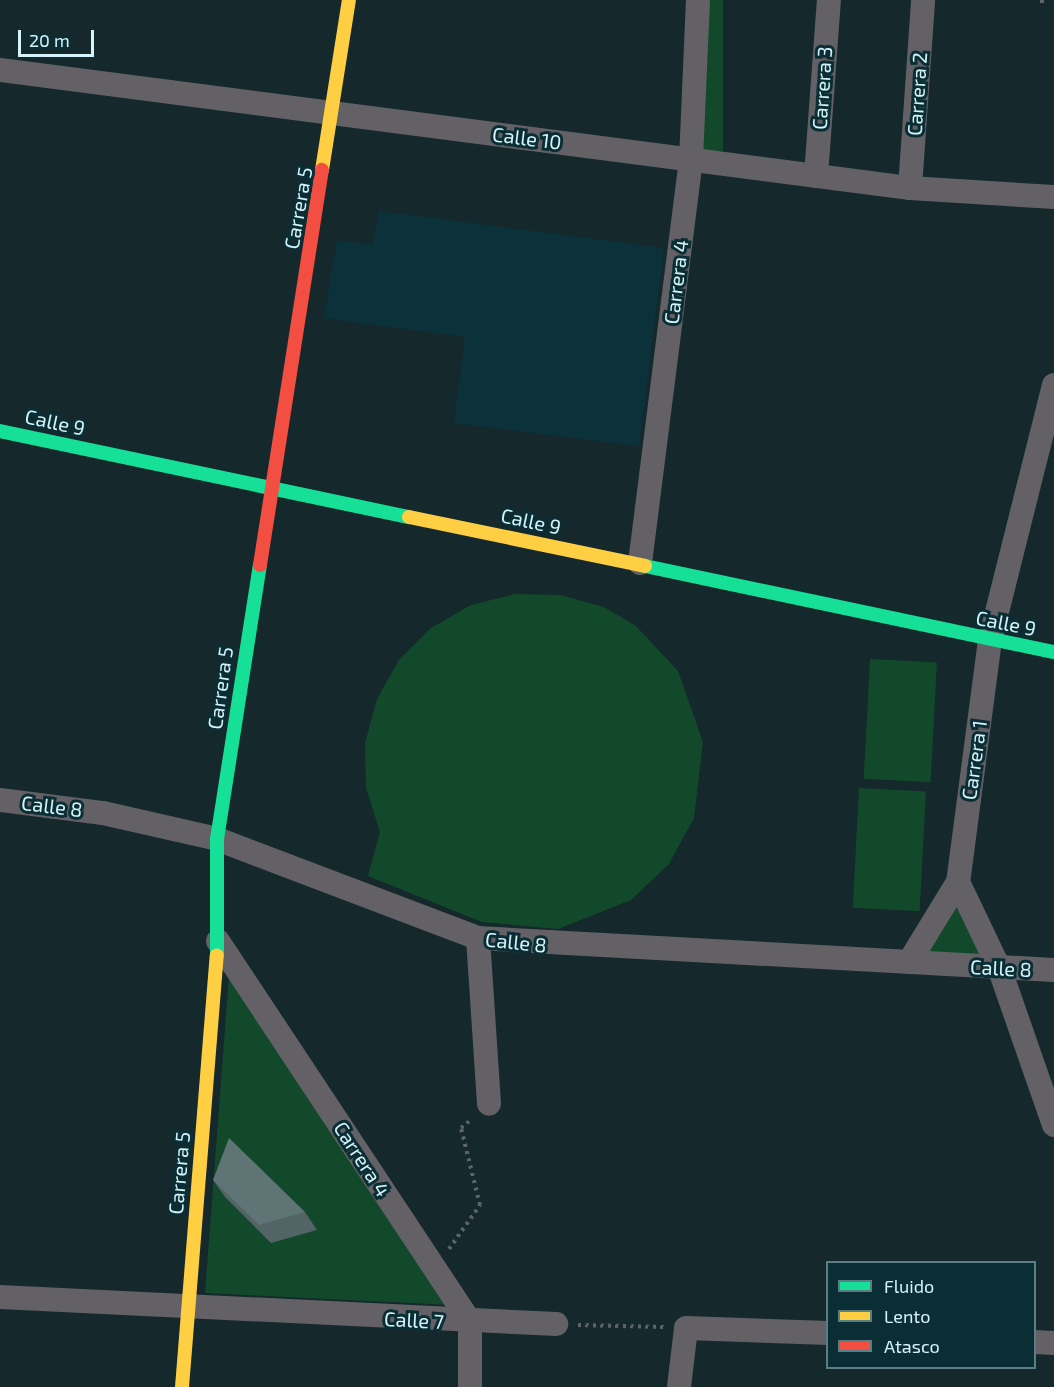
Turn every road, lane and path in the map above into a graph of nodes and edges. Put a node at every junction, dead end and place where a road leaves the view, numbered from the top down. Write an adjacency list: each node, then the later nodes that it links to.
1 (349, 0): 8 (street, Carrera 5)
2 (698, 0): 9 (street, Carrera 4)
3 (829, 0): 10 (street, Carrera 3)
4 (923, 0): 11 (street, Carrera 2)
5 (1042, 0): 6 (path)
6 (1042, 7)
7 (0, 70): 8 (street, Calle 10)
8 (334, 113): 9 (street, Calle 10); 15 (street, Carrera 5)
9 (691, 160): 10 (street, Calle 10); 16 (street, Carrera 4)
10 (816, 176): 11 (street, Calle 10)
11 (910, 188): 12 (street, Calle 10)
12 (1054, 197)
13 (1054, 385): 17 (street, Carrera 1)
14 (0, 431): 15 (street, Calle 9)
15 (269, 486): 16 (street, Calle 9); 20 (street, Carrera 5)
16 (640, 563): 17 (street, Calle 9)
17 (990, 640): 18 (street, Calle 9); 21 (street, Carrera 1)
18 (1054, 652)
19 (0, 800): 20 (street, Calle 8)
20 (217, 838): 22 (street, Calle 8); 23 (street, Carrera 5)
21 (958, 882): 24 (street); 25 (street)
22 (478, 938): 24 (street, Calle 8); 28 (street)
23 (218, 941): 30 (street, Carrera 4); 32 (street, Carrera 5)
24 (909, 962): 25 (street, Calle 8)
25 (1000, 970): 26 (street, Calle 8); 27 (street)
26 (1054, 970)
27 (1044, 1068): 29 (street)
28 (489, 1104): 30 (path)
29 (1054, 1125)
30 (434, 1269): 33 (street, Carrera 4)
31 (0, 1297): 32 (street, Calle 7)
32 (187, 1308): 33 (street, Calle 7); 39 (street, Carrera 5)
33 (470, 1322): 34 (street, Calle 7); 40 (street)
34 (556, 1324): 35 (path)
35 (686, 1328): 36 (street); 41 (street)
36 (826, 1333)
37 (1036, 1342): 38 (street)
38 (1054, 1342)
39 (182, 1387)
40 (470, 1387)
41 (679, 1387)

